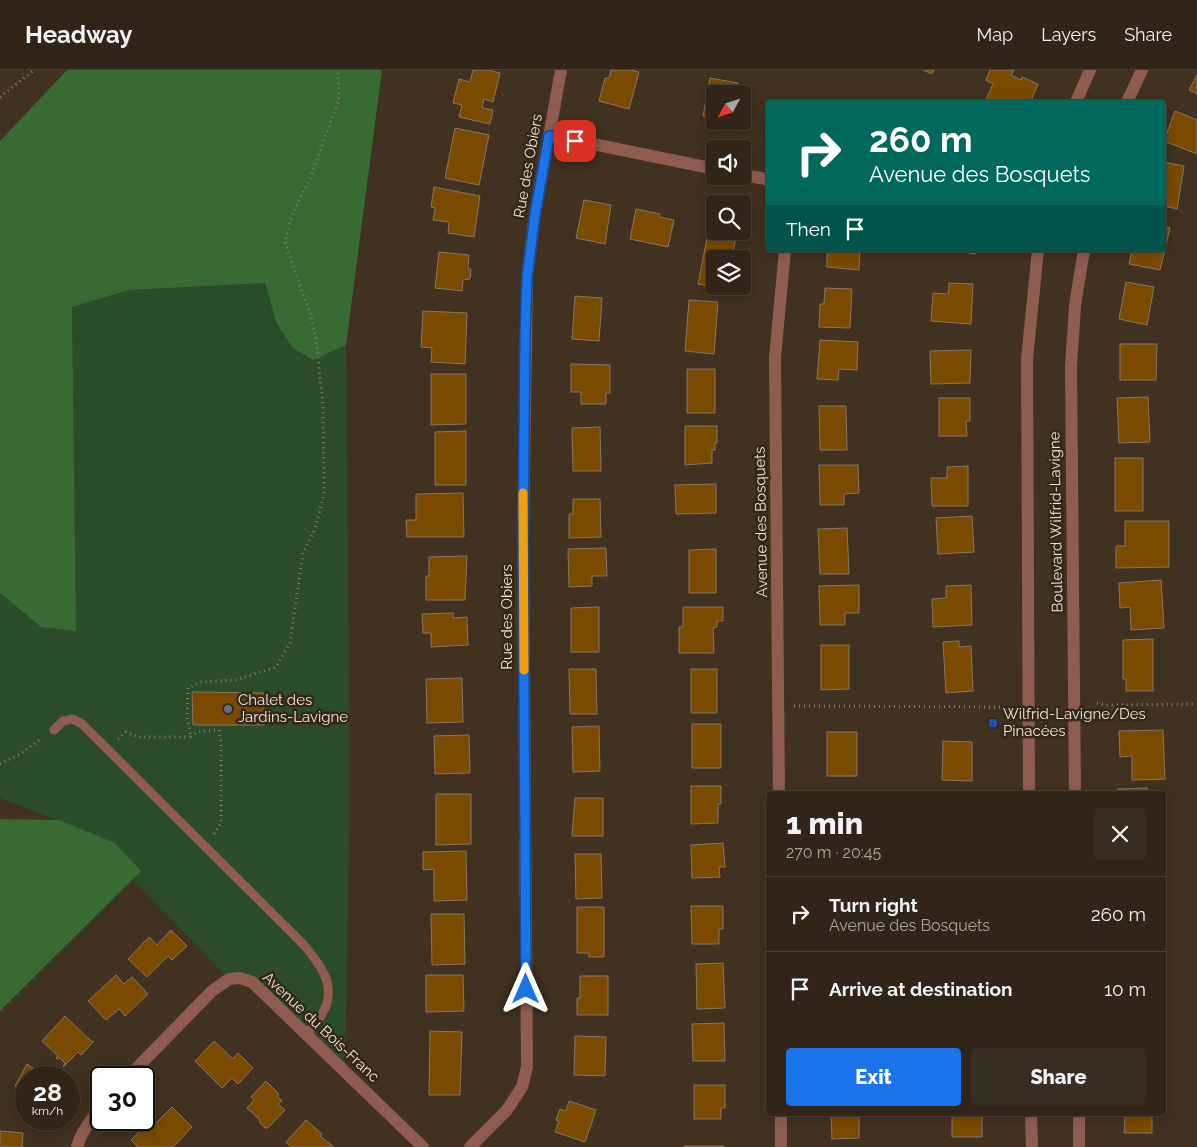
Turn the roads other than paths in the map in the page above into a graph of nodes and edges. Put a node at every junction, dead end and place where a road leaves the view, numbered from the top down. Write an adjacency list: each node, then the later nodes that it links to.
1 (561, 70): 6 (street, Rue des Obiers)
2 (1090, 70): 4 (street)
3 (1142, 70): 5 (street)
4 (1077, 100)
5 (1128, 100)
6 (549, 136): 7 (street); 25 (street, Rue des Obiers)
7 (706, 167)
8 (751, 176): 9 (street)
9 (766, 179)
10 (785, 252): 14 (street, Avenue des Bosquets)
11 (1038, 252): 15 (street, Boulevard Wilfrid-Lavigne)
12 (1084, 252): 16 (street, Boulevard Wilfrid-Lavigne)
13 (54, 730): 17 (lane)
14 (779, 791)
15 (1029, 791)
16 (1075, 791)
17 (306, 1035): 18 (street, Avenue du Bois-Franc); 24 (street, Avenue du Bois-Franc)
18 (139, 1066)
19 (781, 1116): 26 (street)
20 (1031, 1116): 27 (street)
21 (1079, 1116): 28 (street)
22 (90, 1123): 23 (street)
23 (77, 1147)
24 (424, 1147)
25 (470, 1147)
26 (781, 1147)
27 (1032, 1147)
28 (1079, 1147)

